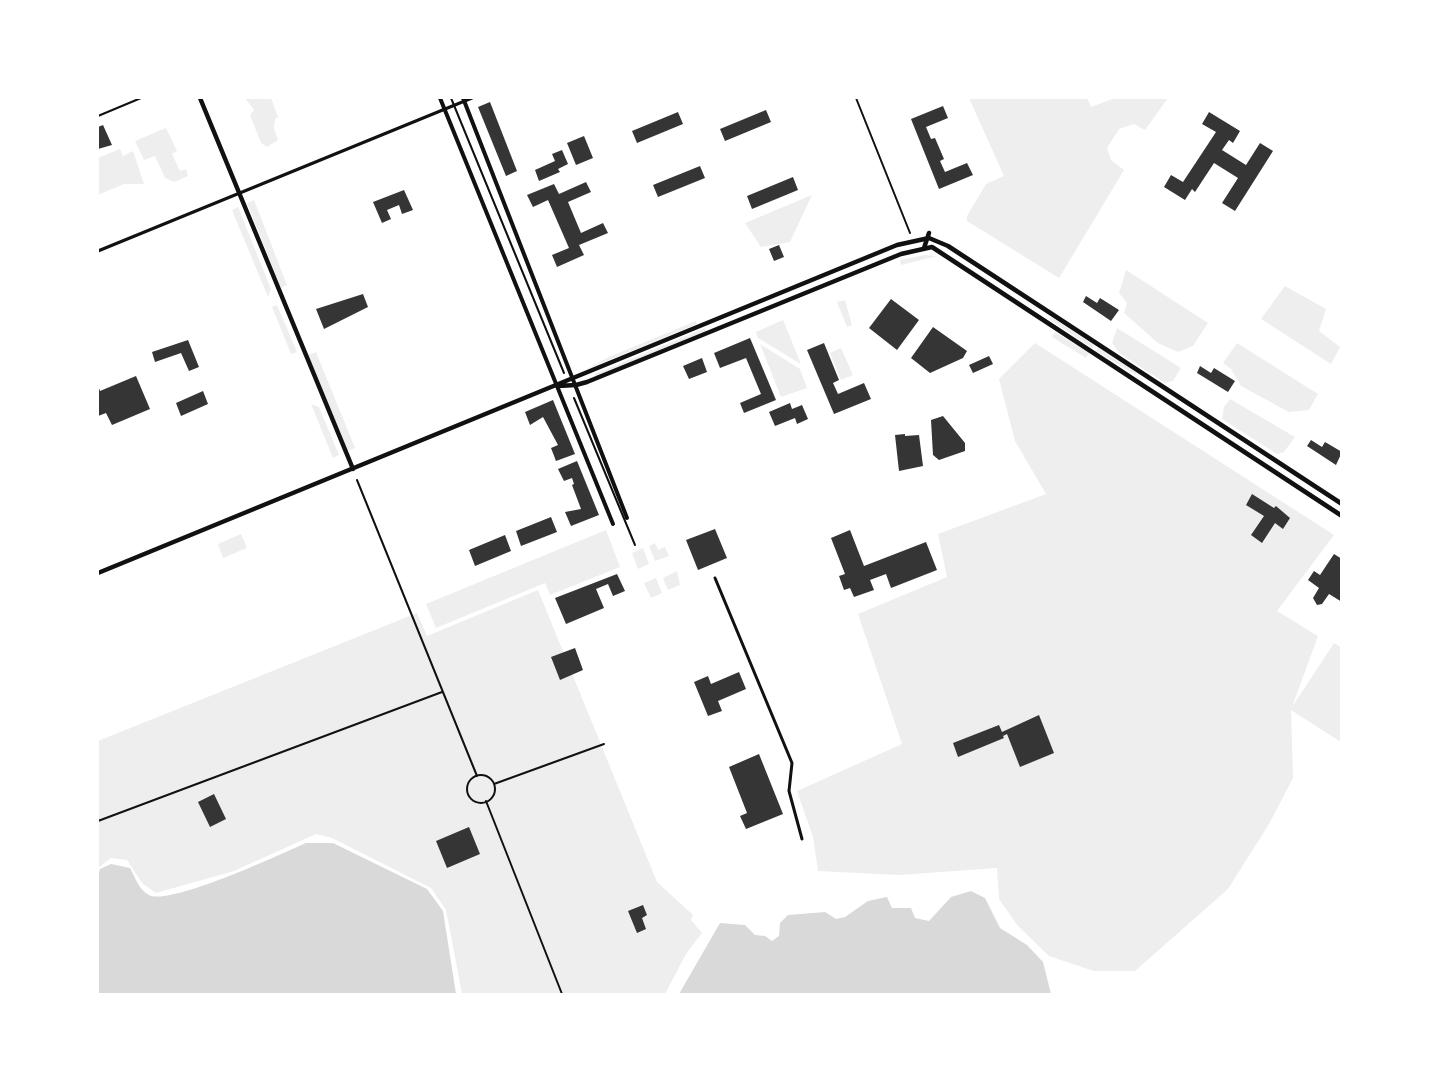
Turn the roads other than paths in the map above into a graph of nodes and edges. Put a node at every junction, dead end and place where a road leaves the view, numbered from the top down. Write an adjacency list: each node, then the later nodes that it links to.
1 (141, 98): 10 (street)
2 (200, 98): 11 (main road)
3 (440, 98): 9 (street)
4 (451, 98): 8 (street)
5 (472, 98): 7 (street)
6 (855, 98): 12 (street)
7 (464, 99): 8 (street); 21 (street)
8 (454, 105): 9 (street); 20 (street)
9 (444, 109): 11 (street); 22 (street)
10 (98, 116)
11 (240, 193): 16 (street); 25 (main road)
12 (910, 233)
13 (929, 236): 14 (main road); 15 (main road); 18 (main road)
14 (897, 245): 17 (main road); 21 (main road)
15 (924, 248): 17 (main road); 19 (main road)
16 (98, 251)
17 (901, 254): 23 (main road)
18 (1051, 314): 19 (main road); 27 (main road)
19 (1046, 323): 28 (main road)
20 (564, 373)
21 (574, 378): 22 (main road); 23 (street)
22 (555, 386): 23 (main road); 25 (main road); 30 (street)
23 (576, 386): 29 (street)
24 (574, 398): 31 (street)
25 (352, 469): 32 (main road)
26 (357, 480): 34 (street)
27 (1341, 504)
28 (1341, 516)
29 (627, 518)
30 (613, 524)
31 (635, 544)
32 (98, 573)
33 (716, 578): 40 (street)
34 (442, 692): 36 (street); 39 (street)
35 (604, 744): 37 (street)
36 (477, 776): 37 (street); 38 (street)
37 (494, 784): 38 (street)
38 (486, 801): 41 (street)
39 (98, 820)
40 (802, 839)
41 (562, 994)

